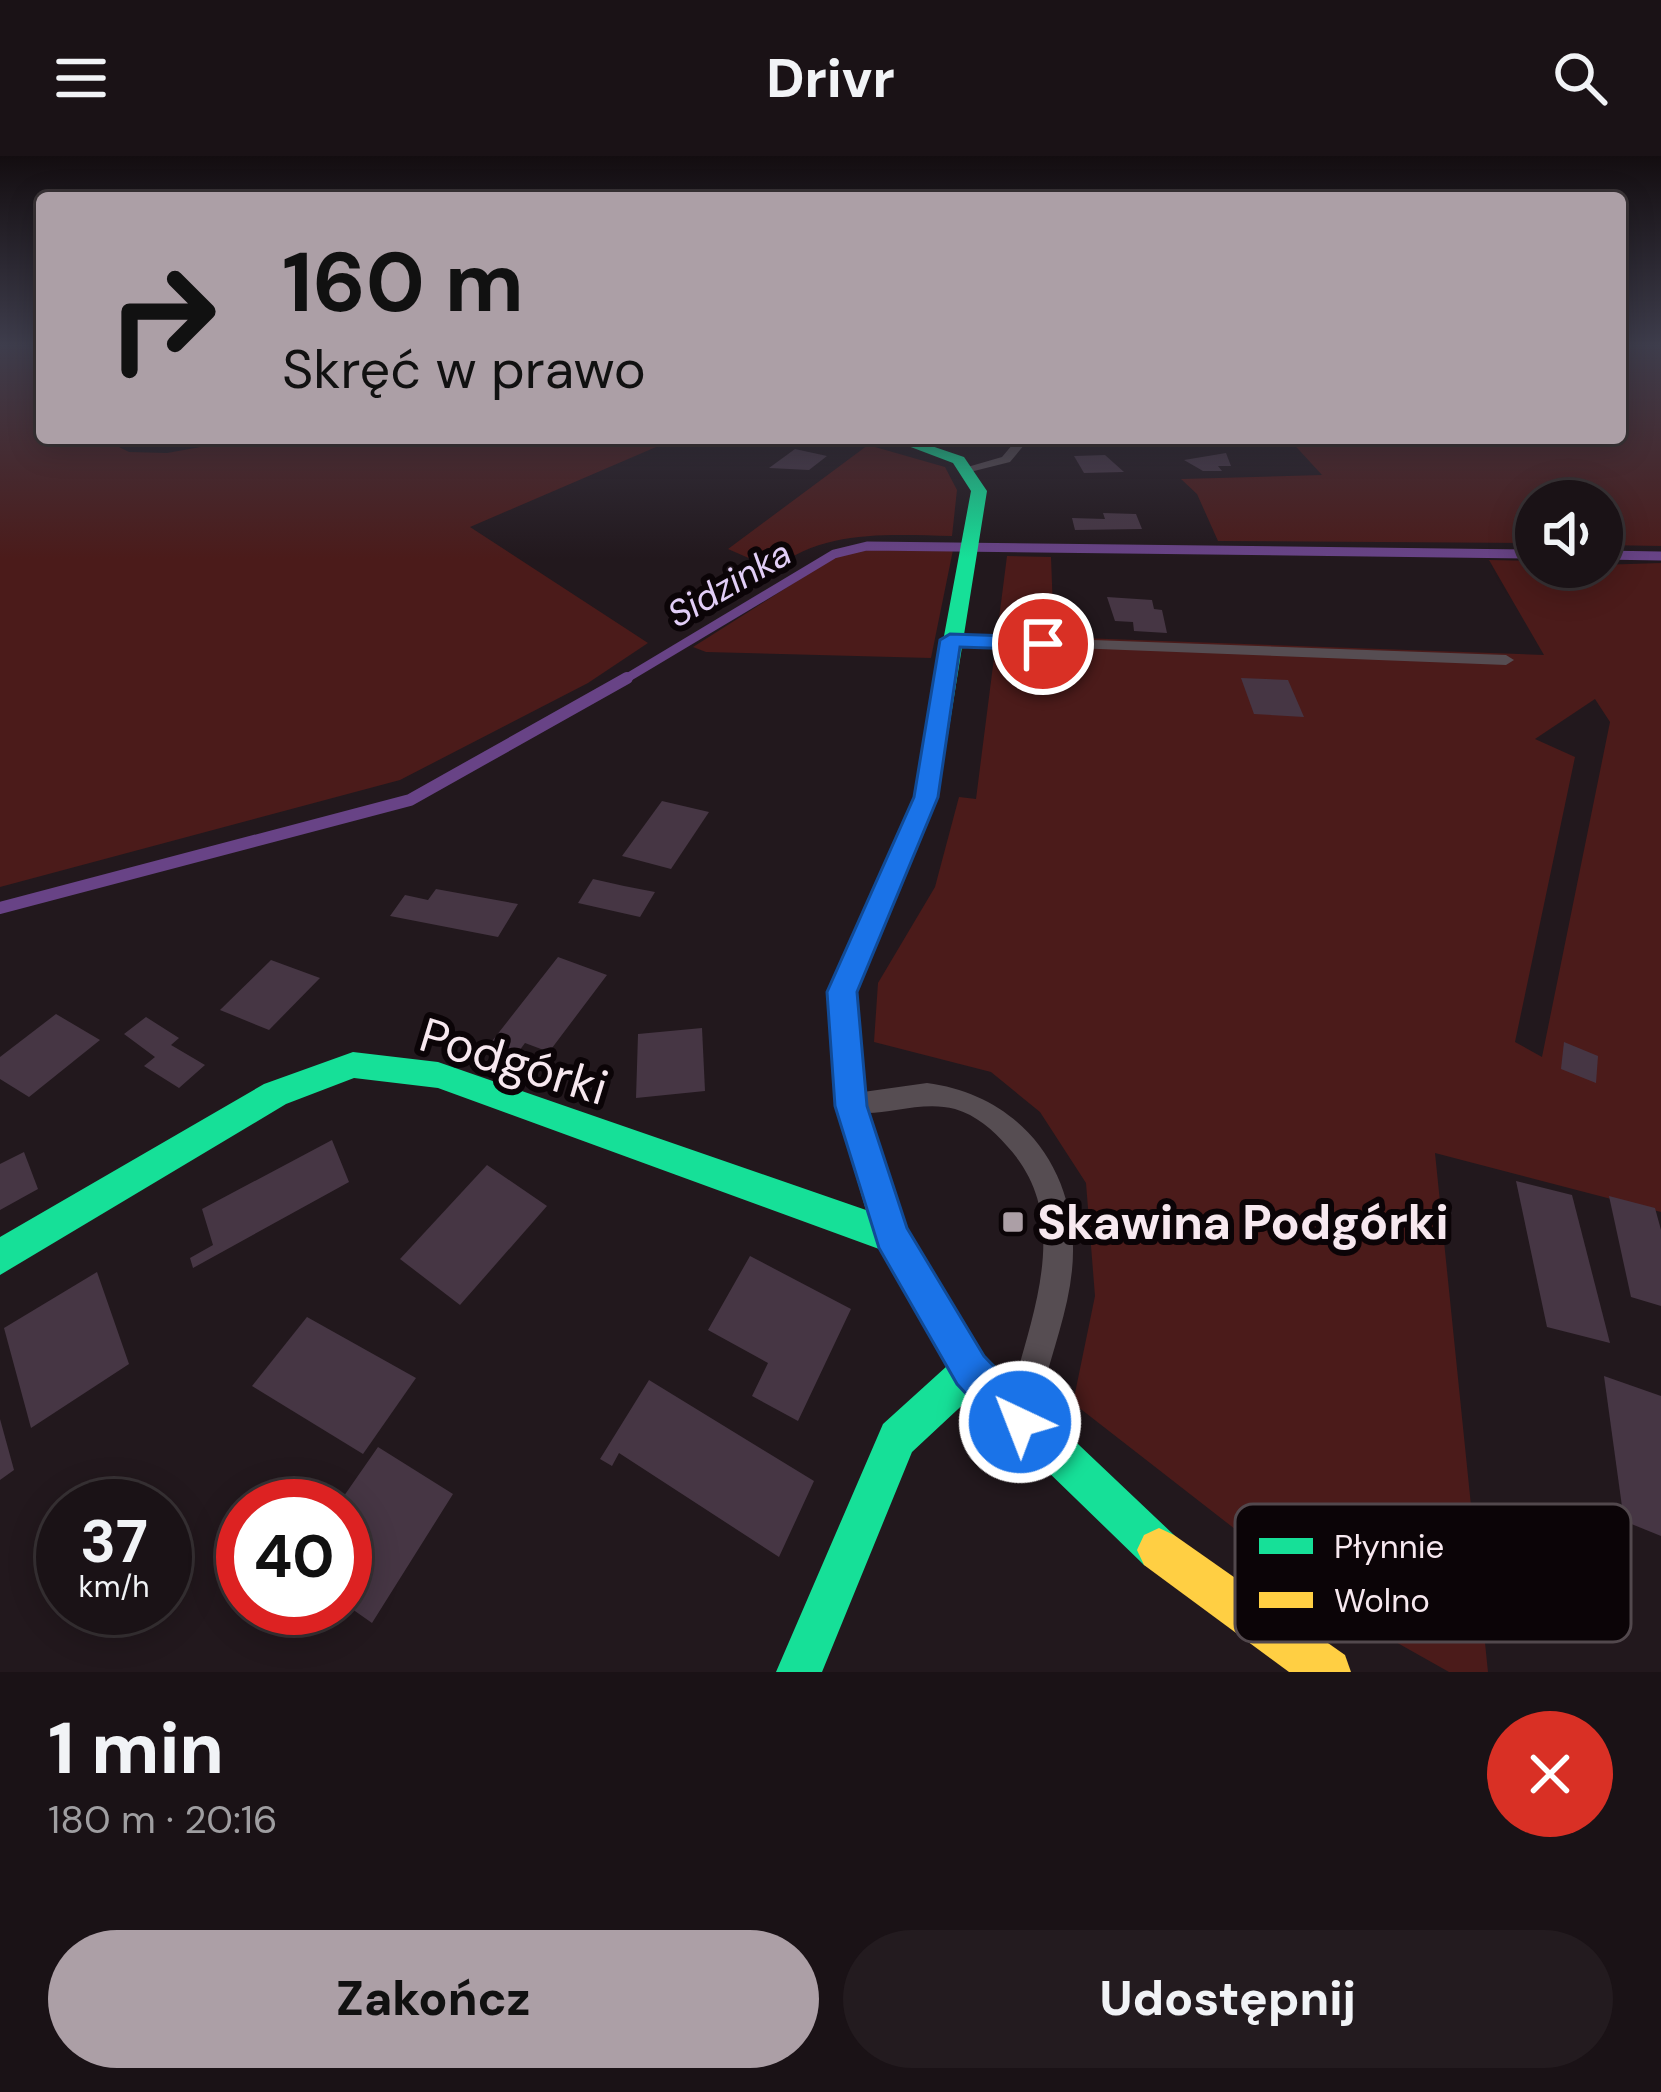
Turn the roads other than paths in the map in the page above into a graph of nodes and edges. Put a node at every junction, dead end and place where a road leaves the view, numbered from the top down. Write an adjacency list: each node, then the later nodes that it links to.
1 (915, 444): 3 (street)
2 (1019, 444): 3 (lane)
3 (970, 469): 4 (street)
4 (950, 640): 5 (lane); 6 (street)
5 (1506, 660)
6 (851, 1106): 7 (street); 10 (lane)
7 (891, 1236): 8 (street, Podgórki); 9 (street)
8 (0, 1258)
9 (970, 1370): 10 (street); 13 (street)
10 (1020, 1422): 11 (street)
11 (1235, 1605)
12 (1286, 1642): 14 (street)
13 (799, 1672)
14 (1328, 1672)

